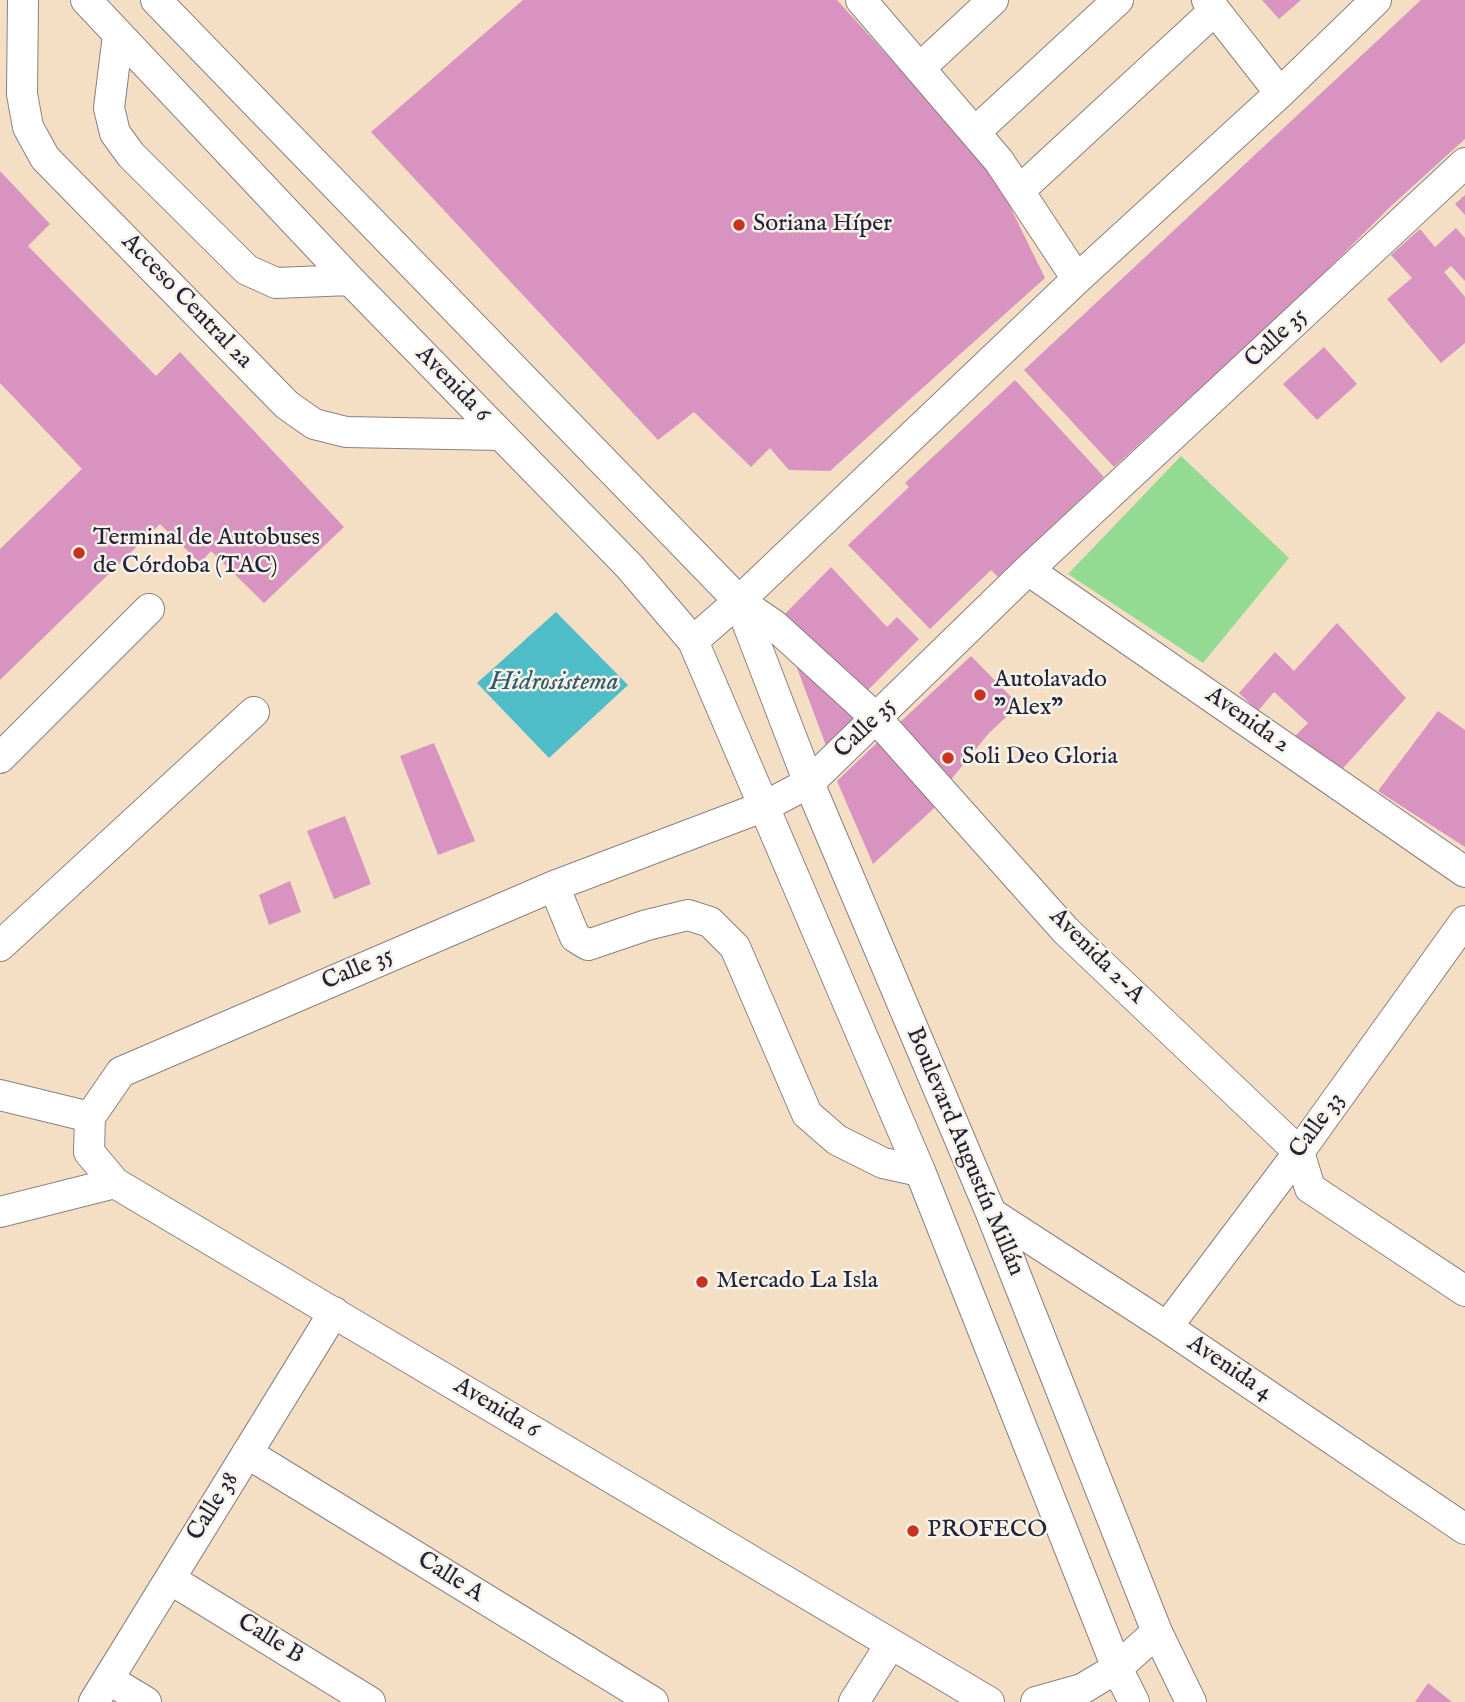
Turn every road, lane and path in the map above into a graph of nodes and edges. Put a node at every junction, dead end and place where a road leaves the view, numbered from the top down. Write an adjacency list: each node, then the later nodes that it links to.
1 (23, 0): 17 (street, Acceso Central 2a)
2 (86, 0): 9 (street, Avenida 6)
3 (156, 0): 19 (street)
4 (993, 0): 10 (street)
5 (1118, 0): 12 (street)
6 (1376, 0): 11 (street)
7 (874, 5): 10 (street)
8 (1211, 5): 11 (street); 14 (street)
9 (118, 34): 16 (street, Avenida 6); 16 (street)
10 (920, 68): 12 (street)
11 (1280, 93): 15 (street)
12 (975, 132): 14 (street)
13 (1465, 163): 18 (street, Calle 35)
14 (1019, 191): 15 (street)
15 (1077, 279): 19 (street)
16 (350, 280): 17 (street, Avenida 6)
17 (501, 435): 21 (street, Avenida 6)
18 (1028, 570): 23 (street, Calle 35); 27 (street, Avenida 2)
19 (739, 601): 21 (street); 23 (street, Avenida 2-A); 25 (street, Boulevard Augustín Millán)
20 (149, 609): 24 (street)
21 (693, 641): 26 (street, Avenida 6)
22 (254, 712): 30 (street)
23 (877, 719): 25 (street, Calle 35); 33 (street, Avenida 2-A)
24 (0, 758)
25 (809, 783): 26 (street, Calle 35); 37 (street, Boulevard Augustín Millán)
26 (765, 806): 28 (street, Calle 35); 34 (street, Boulevard Augustín Millán)
27 (1465, 872)
28 (554, 886): 32 (street, Calle 35); 34 (street)
29 (1465, 921): 33 (street, Calle 33)
30 (0, 946)
31 (0, 1095): 32 (street)
32 (90, 1117): 35 (street, Avenida 6)
33 (1299, 1152): 38 (street, Avenida 2-A); 40 (street, Calle 33)
34 (920, 1171): 46 (street, Boulevard Augustín Millán)
35 (115, 1183): 36 (street); 39 (street, Avenida 6)
36 (0, 1212)
37 (991, 1213): 40 (street, Avenida 4); 44 (street, Boulevard Augustín Millán)
38 (1465, 1291)
39 (334, 1312): 41 (street, Calle 38); 45 (street, Avenida 6)
40 (1167, 1327): 42 (street, Avenida 4)
41 (247, 1453): 43 (street, Calle 38); 50 (street, Calle A)
42 (1465, 1529)
43 (170, 1578): 47 (street, Calle 38); 49 (street, Calle B)
44 (1157, 1632): 46 (street); 55 (street, Boulevard Augustín Millán)
45 (890, 1644): 51 (street); 52 (street, Avenida 6)
46 (1117, 1668): 53 (street); 54 (street, Boulevard Augustín Millán)
47 (101, 1690): 48 (street)
48 (146, 1702)
49 (370, 1702)
50 (653, 1702)
51 (854, 1702)
52 (989, 1702)
53 (1036, 1702)
54 (1134, 1702)
55 (1191, 1702)

